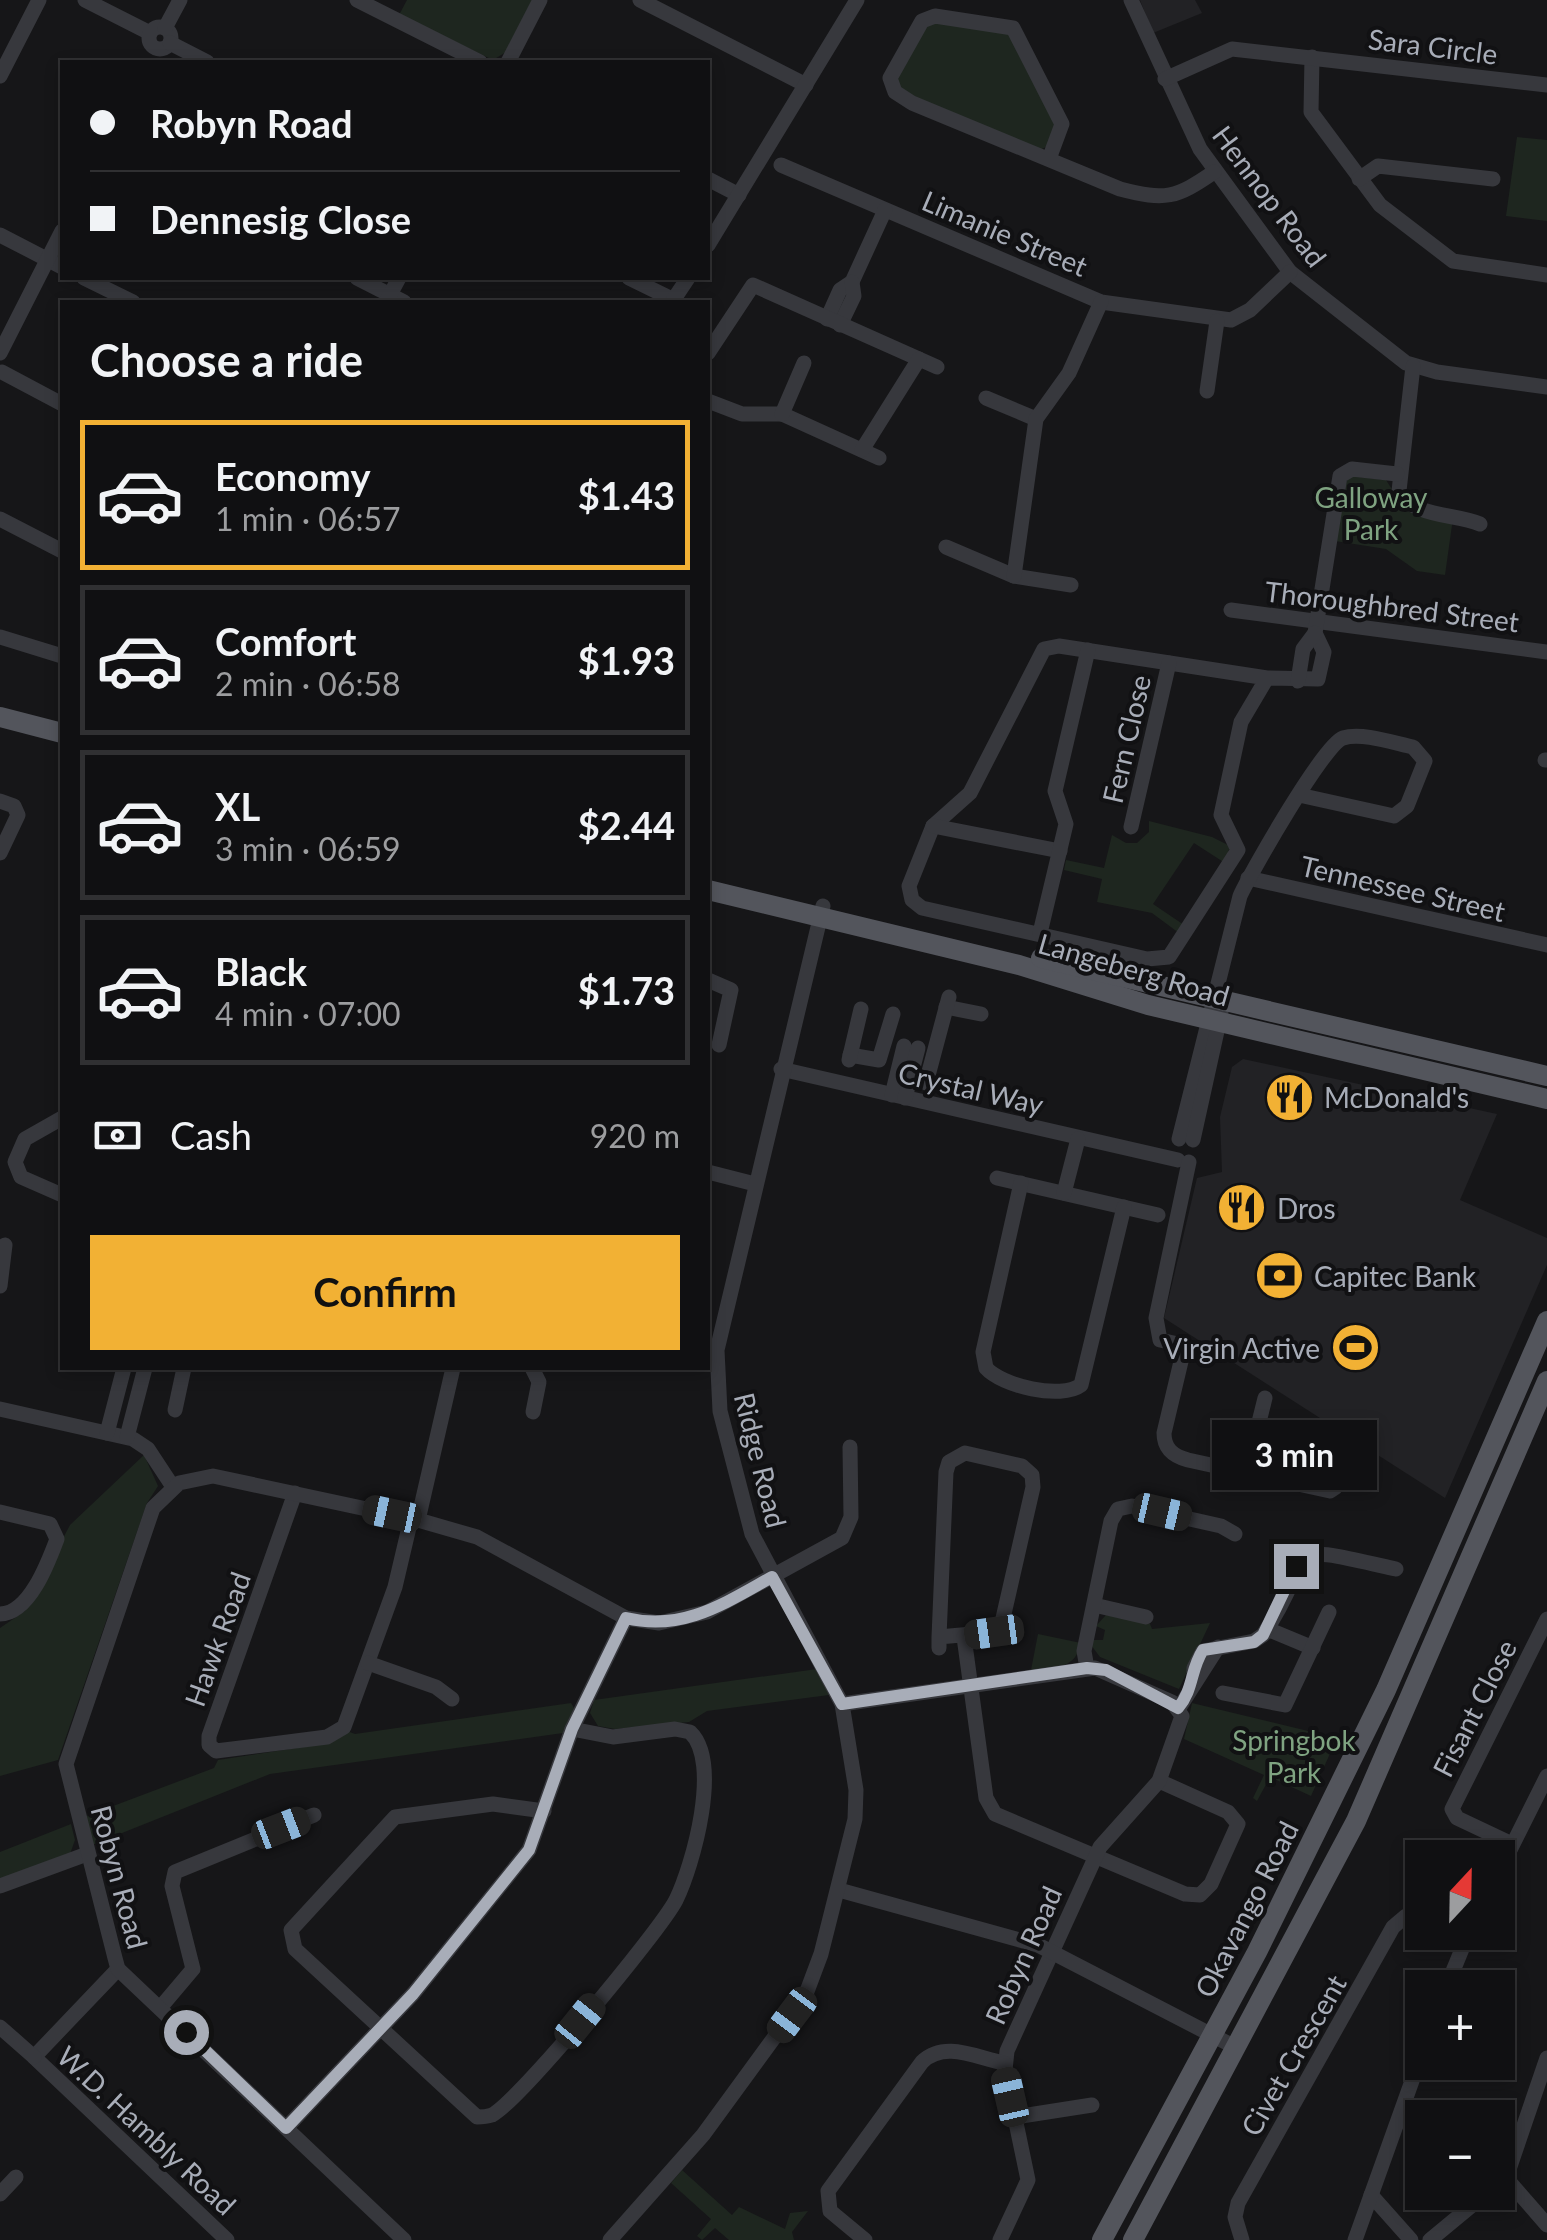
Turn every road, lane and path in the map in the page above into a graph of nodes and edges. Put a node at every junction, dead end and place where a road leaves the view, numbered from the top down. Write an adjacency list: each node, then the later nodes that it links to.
1 (39, 0): 14 (street)
2 (84, 0): 9 (street)
3 (180, 0): 9 (street)
4 (357, 0): 12 (street)
5 (540, 0): 13 (street)
6 (640, 0): 16 (street)
7 (857, 0): 16 (street)
8 (1132, 0): 15 (street, Hennop Road)
9 (158, 43): 11 (street)
10 (1312, 57): 15 (street, Sara Circle); 17 (street, Sara Circle); 21 (street)
11 (203, 60)
12 (476, 60)
13 (509, 60)
14 (0, 76)
15 (1165, 79): 20 (street, Hennop Road)
16 (806, 85): 24 (street)
17 (1547, 85)
18 (1049, 159): 18 (street); 20 (street)
19 (781, 165): 25 (street, Limanie Street)
20 (1214, 172): 29 (street, Hennop Road)
21 (1360, 179): 23 (street); 30 (street)
22 (710, 180): 24 (street)
23 (1493, 180)
24 (739, 195): 27 (street)
25 (885, 210): 37 (street, Limanie Street); 39 (street)
26 (0, 235): 28 (street)
27 (710, 242)
28 (55, 263): 41 (street)
29 (1290, 272): 38 (street); 44 (street, Hennop Road)
30 (1547, 275)
31 (88, 280): 34 (street)
32 (359, 280): 35 (street)
33 (633, 280): 36 (street)
34 (129, 300)
35 (393, 300)
36 (671, 300)
37 (1101, 302): 38 (street, Limanie Street); 53 (street)
38 (1217, 320): 48 (street)
39 (834, 322): 40 (street); 42 (street)
40 (710, 351)
41 (0, 353)
42 (918, 359): 45 (street); 54 (street)
43 (804, 363): 52 (street)
44 (1413, 366): 47 (street, Hennop Road); 56 (street)
45 (937, 367)
46 (1, 370): 51 (street)
47 (1547, 388)
48 (1207, 391)
49 (986, 398): 53 (street)
50 (710, 402): 52 (street)
51 (60, 403)
52 (782, 414): 54 (street)
53 (1036, 418): 61 (street)
54 (862, 450): 55 (street)
55 (879, 458)
56 (1397, 474): 58 (street); 64 (street)
57 (0, 519): 60 (street)
58 (1480, 524)
59 (946, 547): 61 (street)
60 (60, 549)
61 (1014, 576): 62 (street)
62 (1071, 584)
63 (1231, 610): 64 (street, Thoroughbred Street)
64 (1316, 628): 67 (street, Thoroughbred Street); 71 (street); 71 (street)
65 (0, 638): 68 (street)
66 (1088, 650): 69 (street); 78 (street); 80 (street)
67 (1547, 652)
68 (60, 655)
69 (1169, 662): 70 (street); 79 (street, Fern Close)
70 (1267, 678): 71 (street); 86 (street)
71 (1298, 681)
72 (0, 717): 74 (main road)
73 (0, 730): 75 (main road)
74 (60, 732)
75 (60, 745)
76 (1299, 796): 76 (street); 82 (street)
77 (0, 801): 81 (street)
78 (933, 826): 80 (street); 86 (street)
79 (1131, 826)
80 (1060, 851): 86 (street)
81 (0, 853)
82 (1248, 878): 87 (street, Tennessee Street); 89 (street)
83 (710, 881): 85 (main road, Langeberg Road)
84 (710, 890): 85 (main road, Langeberg Road)
85 (822, 911): 89 (main road, Langeberg Road); 93 (main road, Langeberg Road); 97 (street, Ridge Road)
86 (1040, 934)
87 (1547, 944)
88 (710, 981): 95 (street)
89 (1218, 998): 93 (street); 98 (main road, Langeberg Road)
90 (861, 1009): 94 (street)
91 (892, 1014): 94 (street)
92 (980, 1014): 96 (street)
93 (1212, 1020): 101 (main road, Langeberg Road); 104 (street)
94 (886, 1042): 96 (street)
95 (719, 1045)
96 (919, 1048): 99 (street); 100 (street)
97 (782, 1069): 100 (street, Crystal Way); 108 (street, Ridge Road)
98 (1547, 1076)
99 (926, 1083)
100 (898, 1096): 103 (street, Crystal Way)
101 (1547, 1099)
102 (60, 1119): 110 (street)
103 (1078, 1139): 104 (street, Crystal Way); 109 (street)
104 (1183, 1156): 130 (street)
105 (710, 1173): 108 (street)
106 (998, 1178): 107 (street)
107 (1021, 1183): 109 (street); 111 (street)
108 (755, 1184): 137 (street, Ridge Road)
109 (1064, 1193): 111 (street)
110 (60, 1194)
111 (1124, 1207): 112 (street)
112 (1158, 1215)
113 (5, 1245): 114 (street)
114 (0, 1286)
115 (1547, 1321): 171 (main road, Okavango Road)
116 (123, 1370): 126 (street)
117 (144, 1370): 127 (street)
118 (184, 1370): 124 (street)
119 (452, 1370): 134 (street, Hawk Road)
120 (533, 1370): 125 (street)
121 (1547, 1381): 172 (main road, Okavango Road)
122 (1265, 1398): 130 (street)
123 (0, 1408): 126 (street)
124 (175, 1410)
125 (533, 1412)
126 (107, 1433): 127 (street)
127 (127, 1437): 131 (street)
128 (1347, 1444): 130 (street)
129 (850, 1446): 137 (street)
130 (1246, 1474)
131 (172, 1487): 132 (street); 161 (street, Robyn Road)
132 (295, 1493): 134 (street); 147 (street, Hawk Road)
133 (0, 1512): 140 (street)
134 (415, 1520): 141 (street); 147 (street, Hawk Road)
135 (1234, 1534): 138 (street)
136 (1396, 1569): 144 (street)
137 (772, 1577): 141 (street); 152 (street, Ridge Road)
138 (1094, 1605): 142 (street); 148 (street)
139 (1329, 1612): 146 (street)
140 (0, 1614)
141 (626, 1618): 154 (street)
142 (1146, 1618)
143 (1547, 1619): 159 (street, Fisant Close)
144 (1268, 1629): 146 (street); 153 (street, Robyn Road)
145 (964, 1636): 145 (street); 149 (street)
146 (1313, 1648): 150 (street)
147 (368, 1663): 151 (street)
148 (1087, 1668): 149 (street); 153 (street)
149 (969, 1687): 152 (street); 162 (street)
150 (1223, 1693)
151 (452, 1699)
152 (842, 1704): 164 (street, Ridge Road)
153 (1180, 1710): 156 (street, Robyn Road)
154 (572, 1729): 157 (street); 170 (street)
155 (1547, 1776): 160 (street)
156 (1159, 1780): 162 (street, Robyn Road); 162 (street)
157 (544, 1811): 170 (street); 170 (street)
158 (314, 1816): 168 (street)
159 (1503, 1840)
160 (1514, 1840)
161 (87, 1854): 163 (street); 167 (street, Robyn Road)
162 (1095, 1857): 166 (street, Robyn Road)
163 (0, 1886)
164 (839, 1890): 166 (street); 190 (street, Ridge Road)
165 (1405, 1917): 195 (street, Civet Crescent)
166 (1052, 1950): 171 (street); 175 (street, Robyn Road)
167 (118, 1968): 168 (street, Robyn Road); 173 (street, W.D. Hambly Road)
168 (160, 2008): 180 (street, Robyn Road)
169 (0, 2027): 173 (street)
170 (380, 2030): 180 (street)
171 (1212, 2034): 172 (street); 193 (main road, Okavango Road)
172 (1237, 2048): 194 (main road, Okavango Road)
173 (34, 2057): 188 (street, W.D. Hambly Road)
174 (1547, 2058): 177 (street)
175 (1004, 2063): 179 (street, Robyn Road); 191 (street)
176 (1412, 2080): 185 (street)
177 (1540, 2097): 181 (street)
178 (1092, 2105): 179 (street)
179 (1015, 2118): 192 (street, Robyn Road)
180 (286, 2128): 189 (street, Robyn Road)
181 (1515, 2152)
182 (16, 2177): 183 (street)
183 (0, 2194)
184 (1515, 2194): 187 (street)
185 (1371, 2195): 196 (street); 197 (street)
186 (1466, 2210): 198 (street)
187 (1547, 2225)
188 (227, 2240)
189 (404, 2240)
190 (610, 2240)
191 (866, 2240)
192 (1000, 2240)
193 (1102, 2240)
194 (1133, 2240)
195 (1242, 2240)
196 (1356, 2240)
197 (1411, 2240)
198 (1430, 2240)

